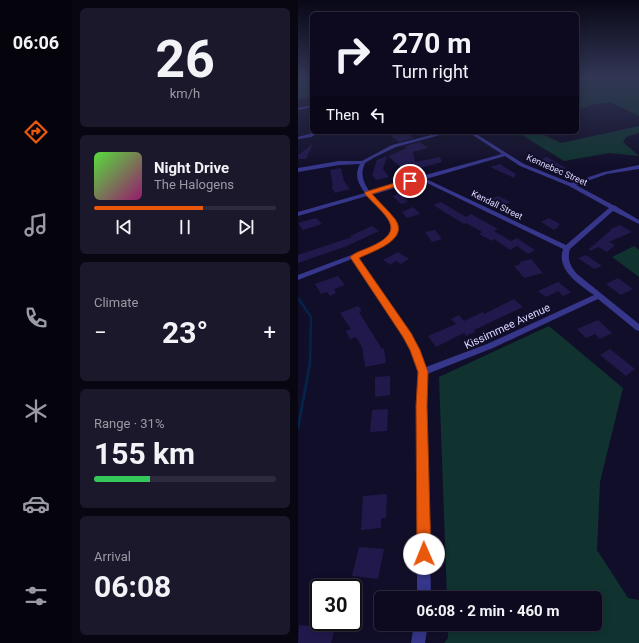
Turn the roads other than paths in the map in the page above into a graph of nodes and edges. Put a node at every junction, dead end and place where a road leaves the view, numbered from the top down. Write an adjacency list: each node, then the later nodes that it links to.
1 (314, 134): 4 (street)
2 (441, 134): 6 (street)
3 (473, 134): 5 (street, Kennebec Street)
4 (298, 138)
5 (504, 155): 9 (street); 10 (street, Kennebec Street)
6 (363, 162): 8 (street); 11 (street)
7 (639, 167): 10 (street)
8 (298, 170)
9 (420, 178): 11 (street); 15 (street, Kendall Street)
10 (571, 185): 12 (street, Kennebec Street)
11 (368, 193): 13 (street); 16 (street)
12 (614, 207): 14 (street, Kennebec Street); 15 (street)
13 (298, 214)
14 (639, 222)
15 (567, 248): 18 (street)
16 (354, 257): 17 (street); 20 (street)
17 (298, 278)
18 (599, 296): 19 (street); 20 (street, Kissimmee Avenue)
19 (639, 328)
20 (423, 372): 21 (street)
21 (424, 591)
22 (420, 631): 23 (street)
23 (418, 643)

